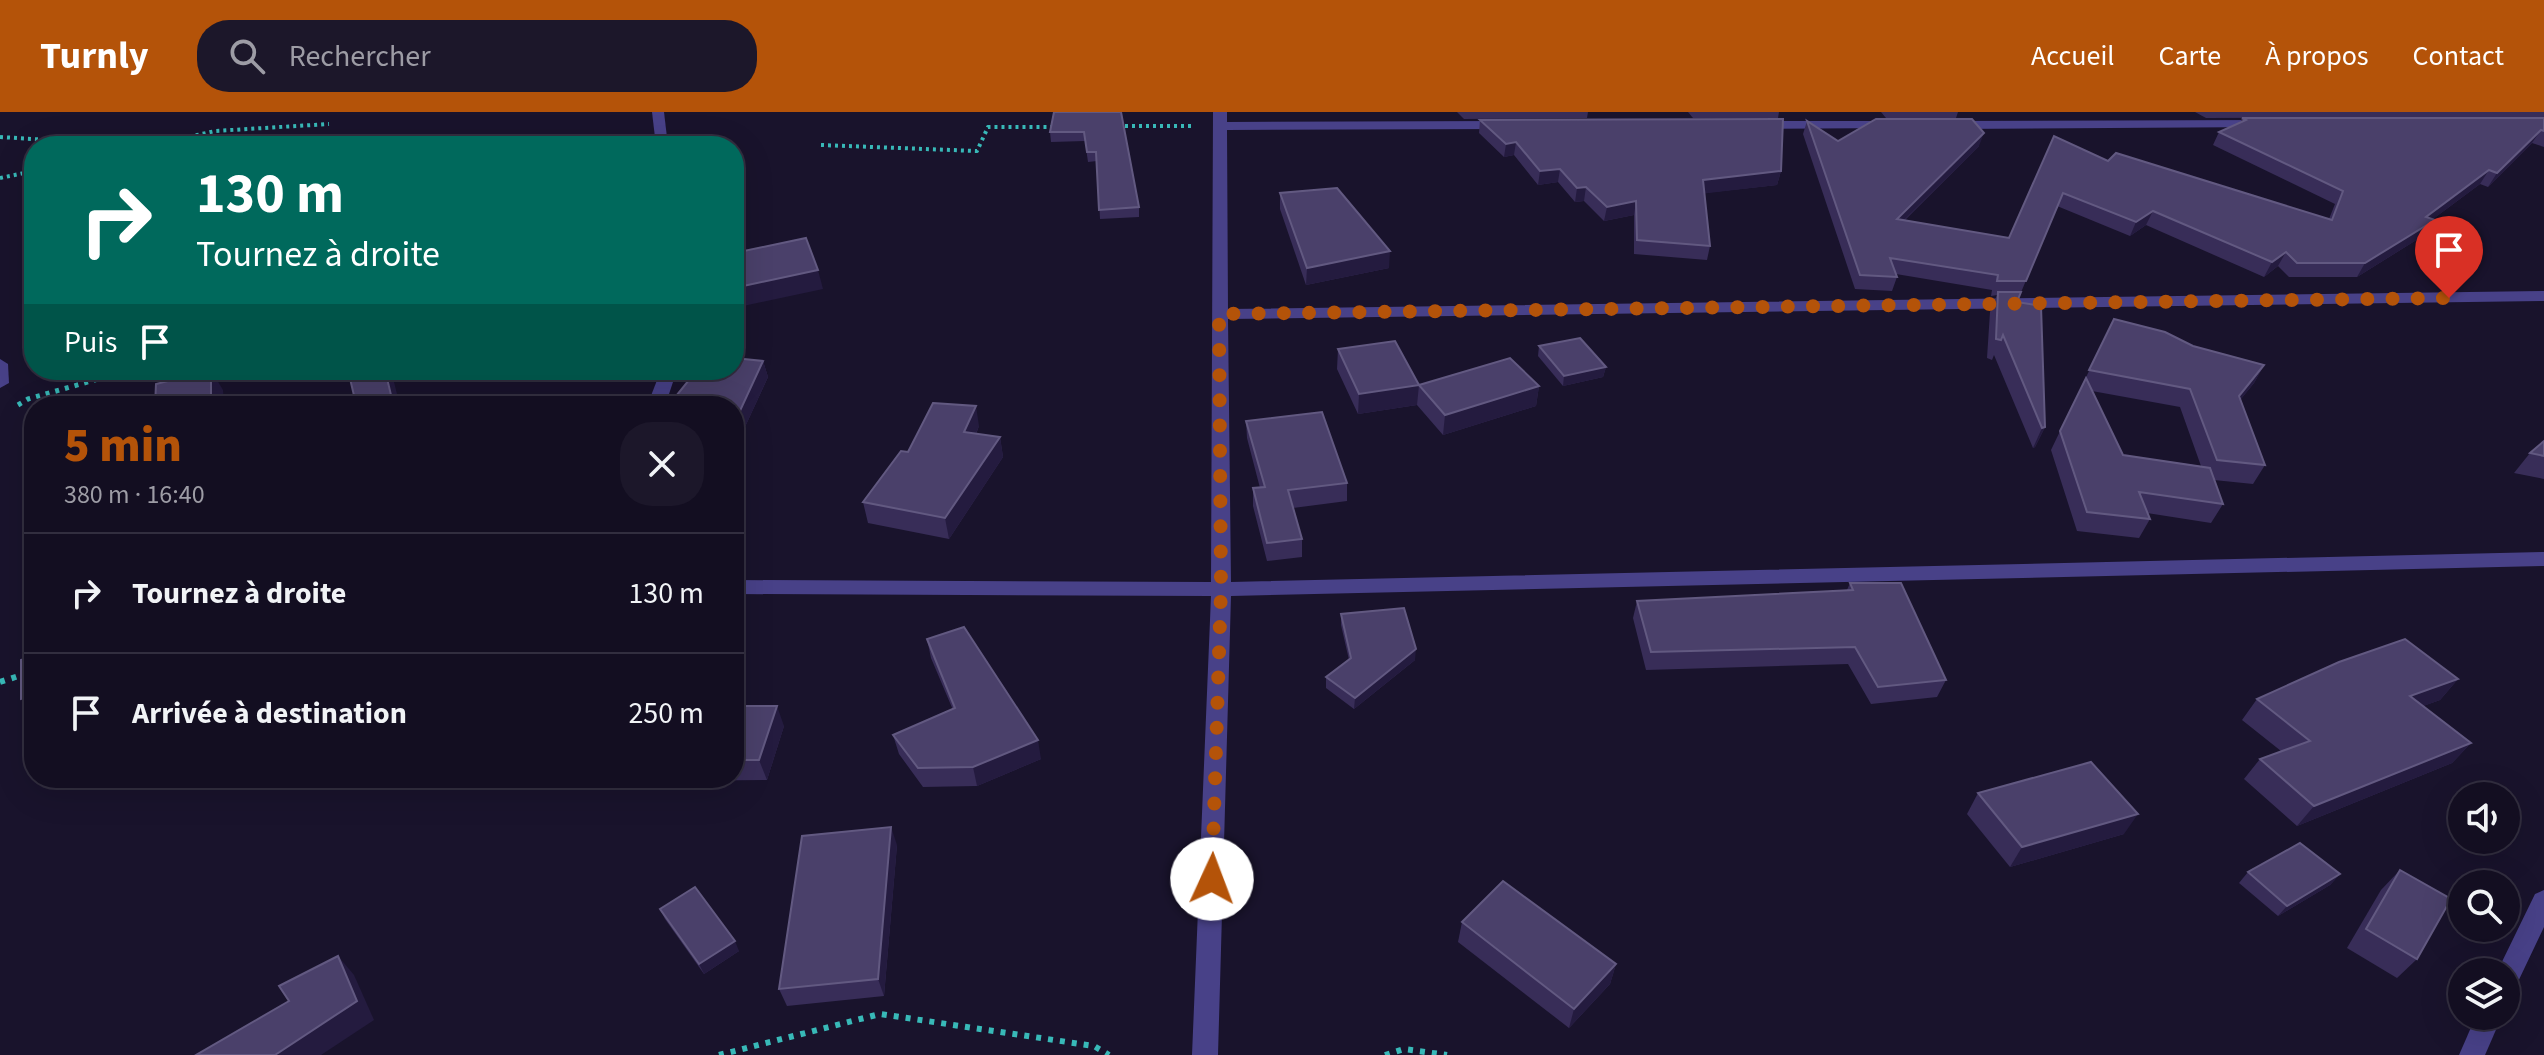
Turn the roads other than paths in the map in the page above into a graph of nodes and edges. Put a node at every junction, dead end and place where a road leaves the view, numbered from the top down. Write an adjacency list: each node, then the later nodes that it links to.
1 (658, 112): 8 (lane)
2 (1220, 119): 4 (street); 10 (street)
3 (2273, 124): 7 (street)
4 (1523, 125)
5 (1746, 125): 6 (street)
6 (1906, 125)
7 (1938, 125)
8 (661, 136)
9 (2544, 296): 10 (street)
10 (1219, 314): 15 (street)
11 (0, 364): 12 (street)
12 (0, 383)
13 (2544, 559): 15 (street)
14 (744, 587): 15 (street)
15 (1221, 589): 19 (street)
16 (2544, 901): 17 (street)
17 (2517, 958)
18 (2483, 1030): 20 (street)
19 (1205, 1055)
20 (2472, 1055)

